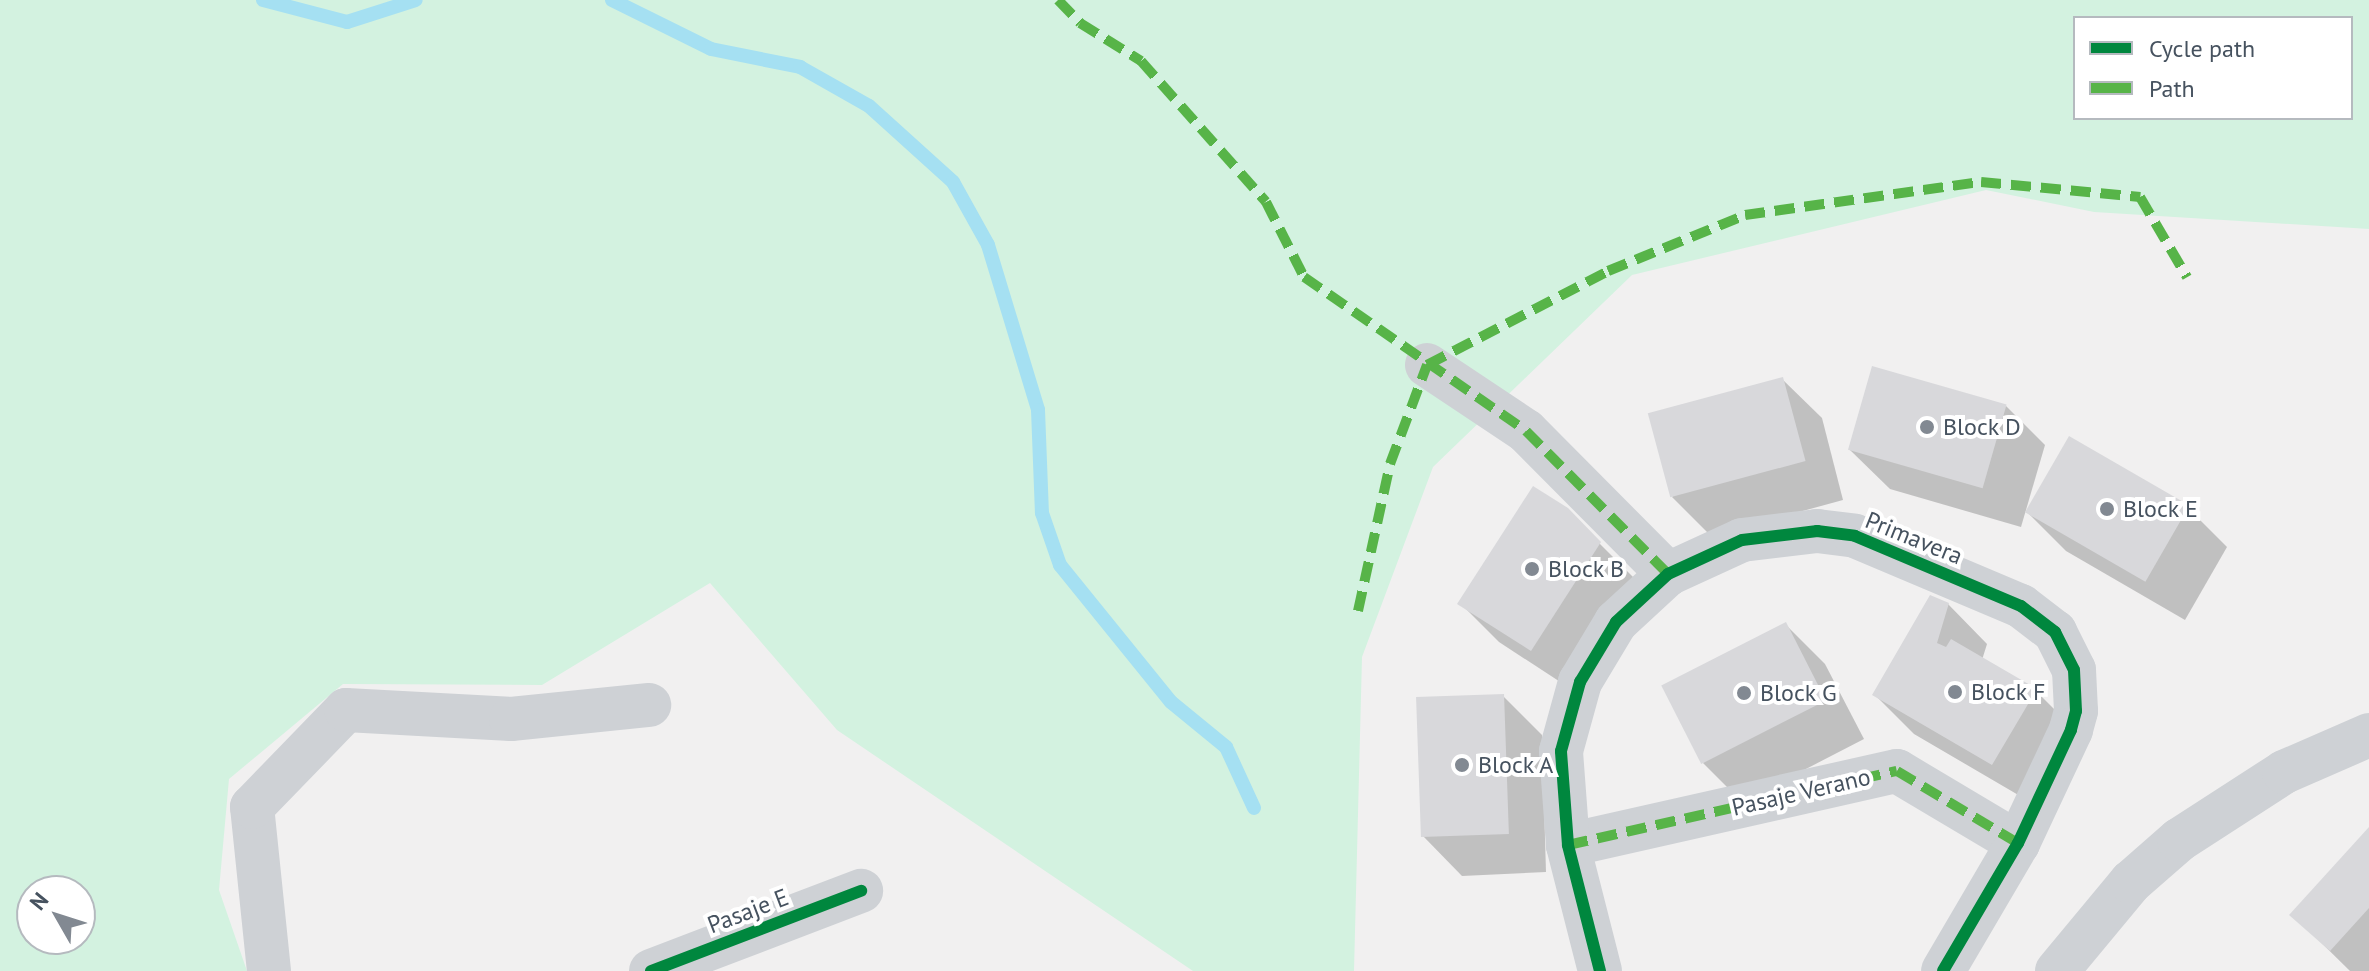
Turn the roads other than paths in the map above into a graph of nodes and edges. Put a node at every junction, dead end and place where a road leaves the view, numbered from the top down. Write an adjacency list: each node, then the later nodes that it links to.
1 (1427, 365): 2 (street)
2 (1668, 574): 5 (street, Primavera); 6 (street, Primavera)
3 (649, 705): 8 (street)
4 (2369, 735): 12 (street)
5 (2018, 843): 6 (street, Pasaje Verano); 11 (street, Primavera)
6 (1568, 845): 10 (street, Primavera)
7 (861, 891): 9 (street, Pasaje E)
8 (269, 971)
9 (651, 971)
10 (1600, 971)
11 (1943, 971)
12 (2057, 971)

